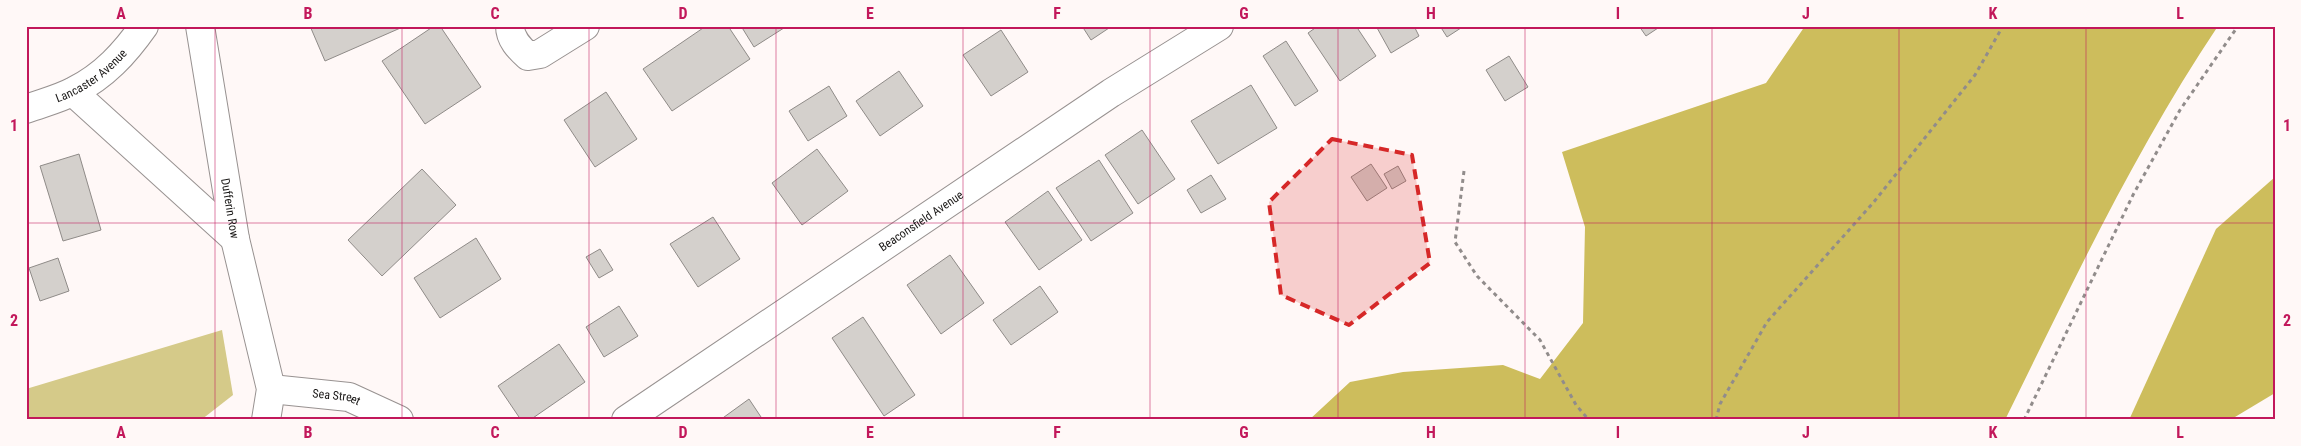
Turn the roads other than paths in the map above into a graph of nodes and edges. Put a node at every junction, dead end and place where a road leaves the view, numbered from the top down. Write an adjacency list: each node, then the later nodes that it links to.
1 (144, 26): 6 (street, Lancaster Avenue)
2 (200, 26): 8 (street, Dufferin Row)
3 (510, 26): 4 (street)
4 (585, 26)
5 (1219, 26): 12 (street, Beaconsfield Avenue)
6 (73, 92): 7 (street, Lancaster Avenue); 8 (street)
7 (26, 109)
8 (235, 239): 9 (street, Dufferin Row)
9 (271, 390): 10 (street); 11 (street, Sea Street)
10 (266, 420)
11 (399, 420)
12 (626, 420)

